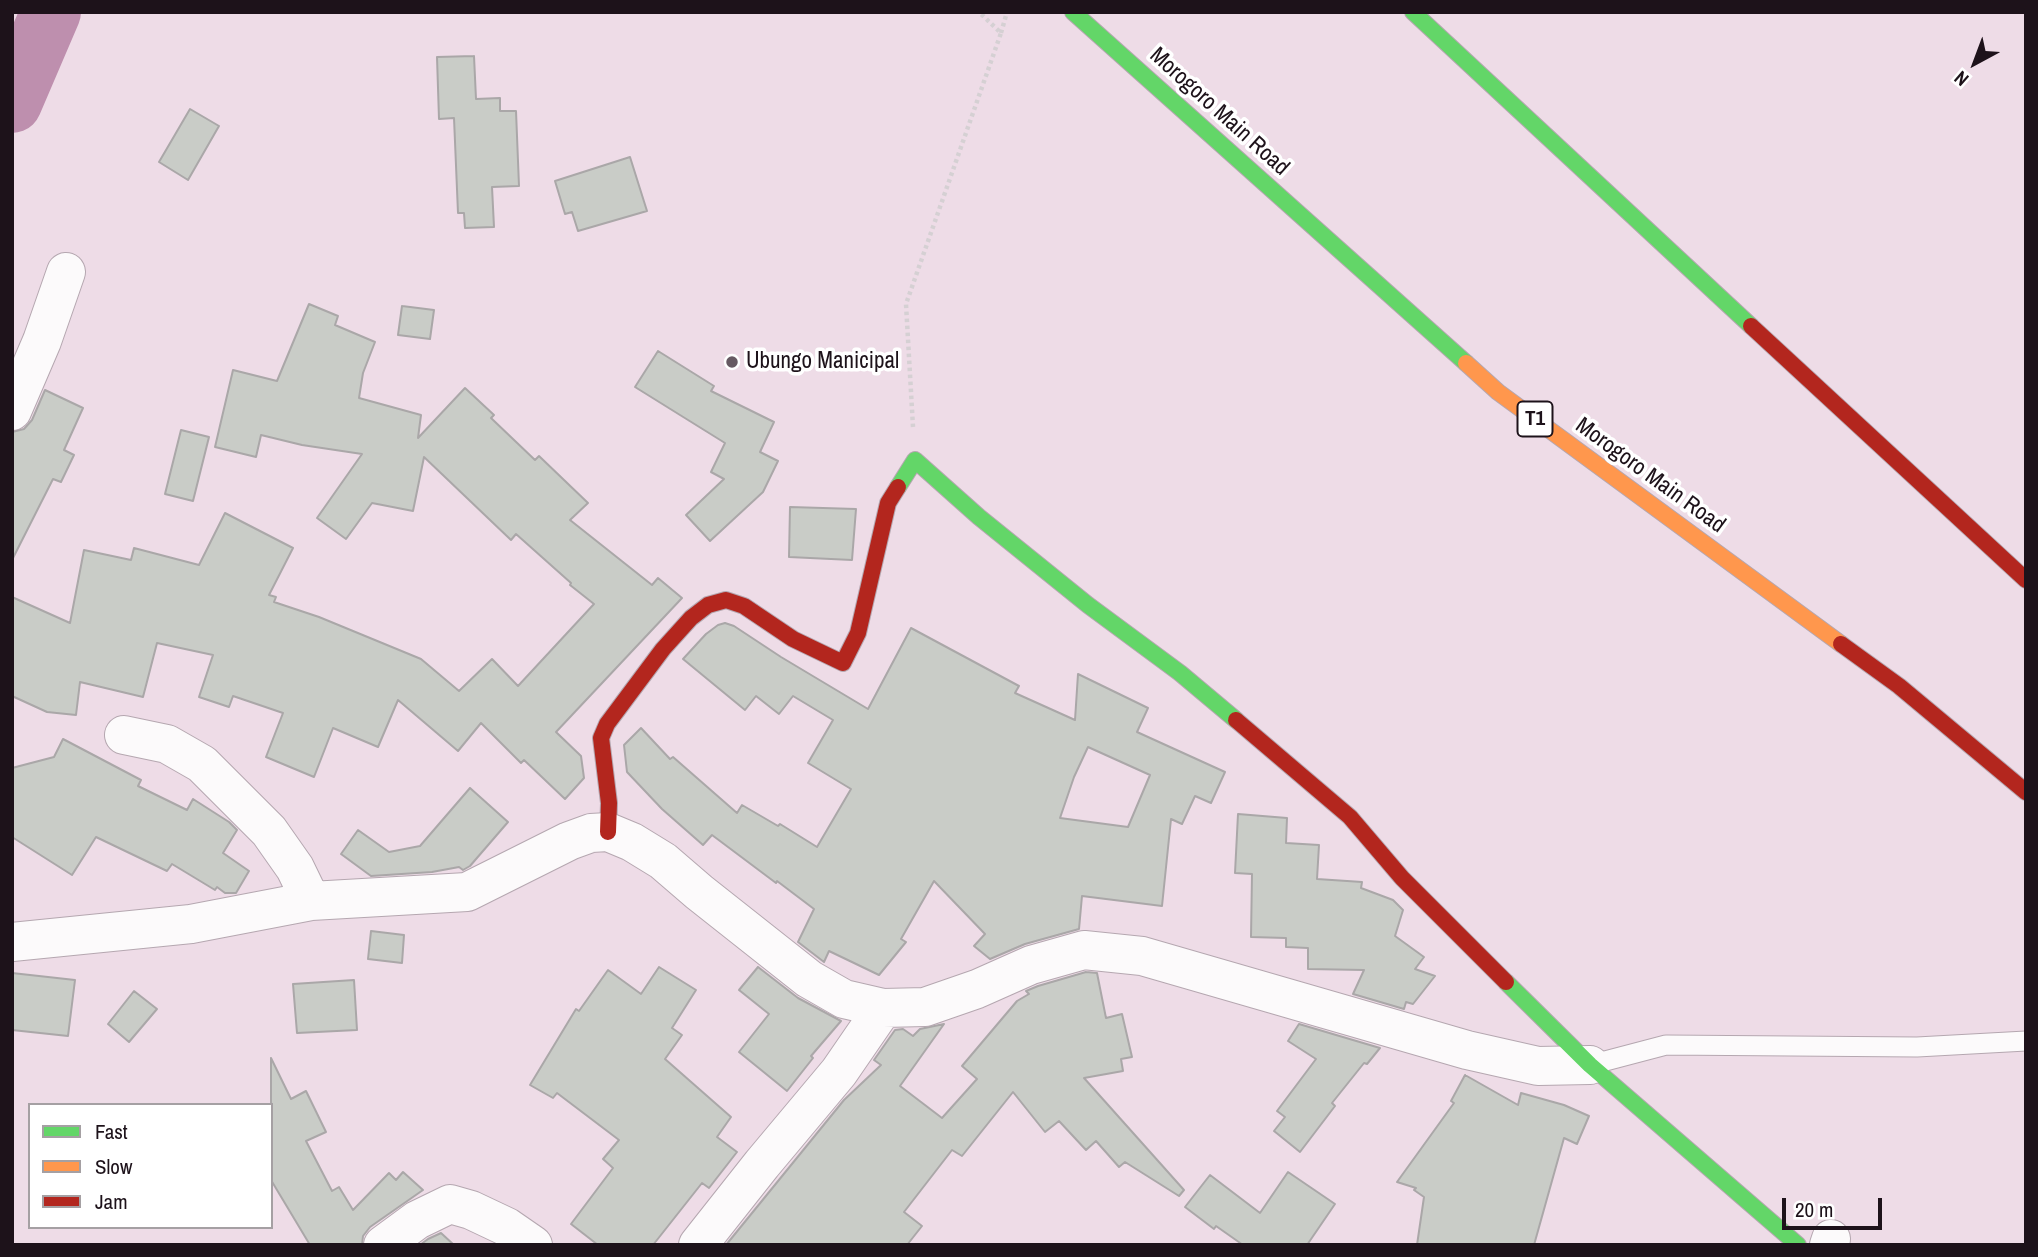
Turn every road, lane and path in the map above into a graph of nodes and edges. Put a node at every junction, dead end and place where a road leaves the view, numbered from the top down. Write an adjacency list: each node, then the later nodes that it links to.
1 (979, 12): 5 (path)
2 (1007, 12): 5 (path)
3 (1073, 12): 11 (main road, Morogoro Main Road / T1)
4 (1413, 12): 9 (main road)
5 (1001, 33): 8 (path)
6 (66, 272): 7 (street)
7 (12, 411)
8 (915, 460): 12 (main road); 17 (main road)
9 (2026, 580)
10 (124, 735): 13 (street)
11 (2026, 792)
12 (608, 832): 13 (street); 15 (street)
13 (311, 901): 14 (street)
14 (12, 942)
15 (883, 1009): 17 (street); 21 (street)
16 (2026, 1041): 17 (lane)
17 (1590, 1065): 18 (main road)
18 (1819, 1243)
19 (383, 1245): 20 (street)
20 (533, 1245)
21 (698, 1245)

